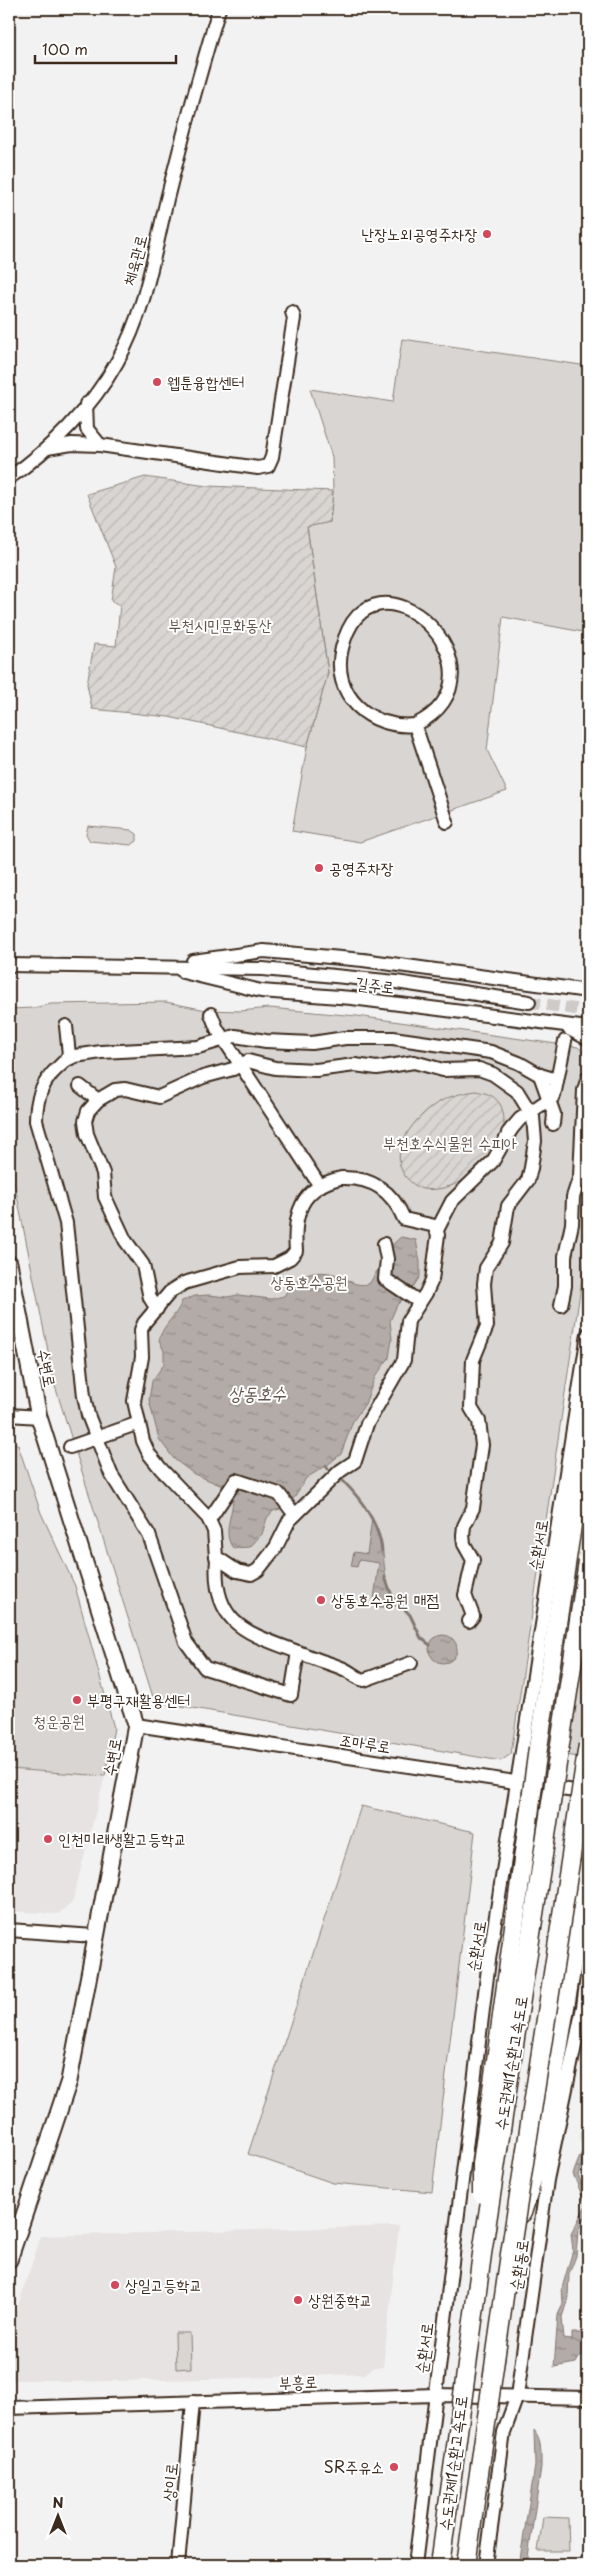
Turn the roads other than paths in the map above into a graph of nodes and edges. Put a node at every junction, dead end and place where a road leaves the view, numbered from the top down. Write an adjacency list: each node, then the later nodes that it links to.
1 (219, 9): 3 (street, 체육관로)
2 (292, 312): 4 (street)
3 (86, 404): 4 (street); 5 (street, 체육관로)
4 (100, 445): 5 (street)
5 (45, 448): 6 (street, 체육관로)
6 (9, 478)
7 (415, 726): 7 (street); 8 (street)
8 (448, 822)
9 (9, 965): 10 (street, 길주로)
10 (159, 967): 12 (street, 길주로); 14 (street, 길주로); 16 (street, 길주로)
11 (588, 980): 12 (street)
12 (564, 988): 13 (street, 길주로)
13 (588, 991)
14 (528, 1002)
15 (211, 1014): 20 (street)
16 (558, 1024): 18 (street, 길주로); 19 (street)
17 (66, 1026): 22 (street)
18 (588, 1028)
19 (588, 1039)
20 (224, 1040): 22 (street); 23 (street); 24 (street)
21 (565, 1041): 26 (street)
22 (65, 1061): 44 (street)
23 (240, 1065): 28 (street); 30 (street); 32 (street)
24 (540, 1075): 26 (street); 29 (street)
25 (588, 1077): 37 (street)
26 (557, 1080): 29 (street)
27 (80, 1086): 28 (street)
28 (98, 1100): 38 (street)
29 (548, 1100): 30 (street); 31 (street)
30 (530, 1112): 33 (street); 50 (street)
31 (553, 1124)
32 (320, 1186): 33 (street); 38 (street)
33 (437, 1230): 46 (street)
34 (384, 1246): 36 (street)
35 (9, 1263): 41 (main road, 수변로)
36 (412, 1297)
37 (561, 1305)
38 (157, 1309): 43 (street)
39 (588, 1334): 55 (street, 순환서로)
40 (9, 1415): 41 (street)
41 (39, 1417): 53 (main road, 수변로)
42 (588, 1421): 61 (highway, bridge)
43 (139, 1423): 44 (street); 47 (street)
44 (97, 1437): 45 (street); 51 (street)
45 (70, 1447)
46 (291, 1511): 47 (street); 48 (street)
47 (209, 1520): 48 (street)
48 (217, 1559): 51 (street)
49 (588, 1561): 61 (highway, 수도권제1순환고속도로, bridge)
50 (469, 1621)
51 (298, 1652): 52 (street)
52 (411, 1664)
53 (136, 1725): 55 (street, 조마루로); 59 (main road, 수변로)
54 (588, 1745): 62 (highway, 수도권제1순환고속도로, bridge)
55 (518, 1782): 56 (street, 조마루로); 64 (street, 순환서로)
56 (588, 1793)
57 (588, 1867): 62 (highway, bridge)
58 (9, 1930): 59 (street)
59 (94, 1936): 63 (main road, 수변로)
60 (588, 1969): 65 (street, 순환동로)
61 (482, 2254): 71 (highway, 수도권제1순환고속도로, bridge)
62 (510, 2254): 72 (highway, 수도권제1순환고속도로, bridge)
63 (9, 2260)
64 (435, 2395): 65 (street, 부흥로); 67 (street, 부흥로); 70 (street, 순환서로)
65 (517, 2396): 66 (street, 부흥로); 73 (street, 순환동로)
66 (588, 2398)
67 (193, 2402): 68 (street, 부흥로); 69 (street, 상이로)
68 (9, 2408)
69 (178, 2565)
70 (415, 2565)
71 (440, 2565)
72 (466, 2565)
73 (486, 2565)

